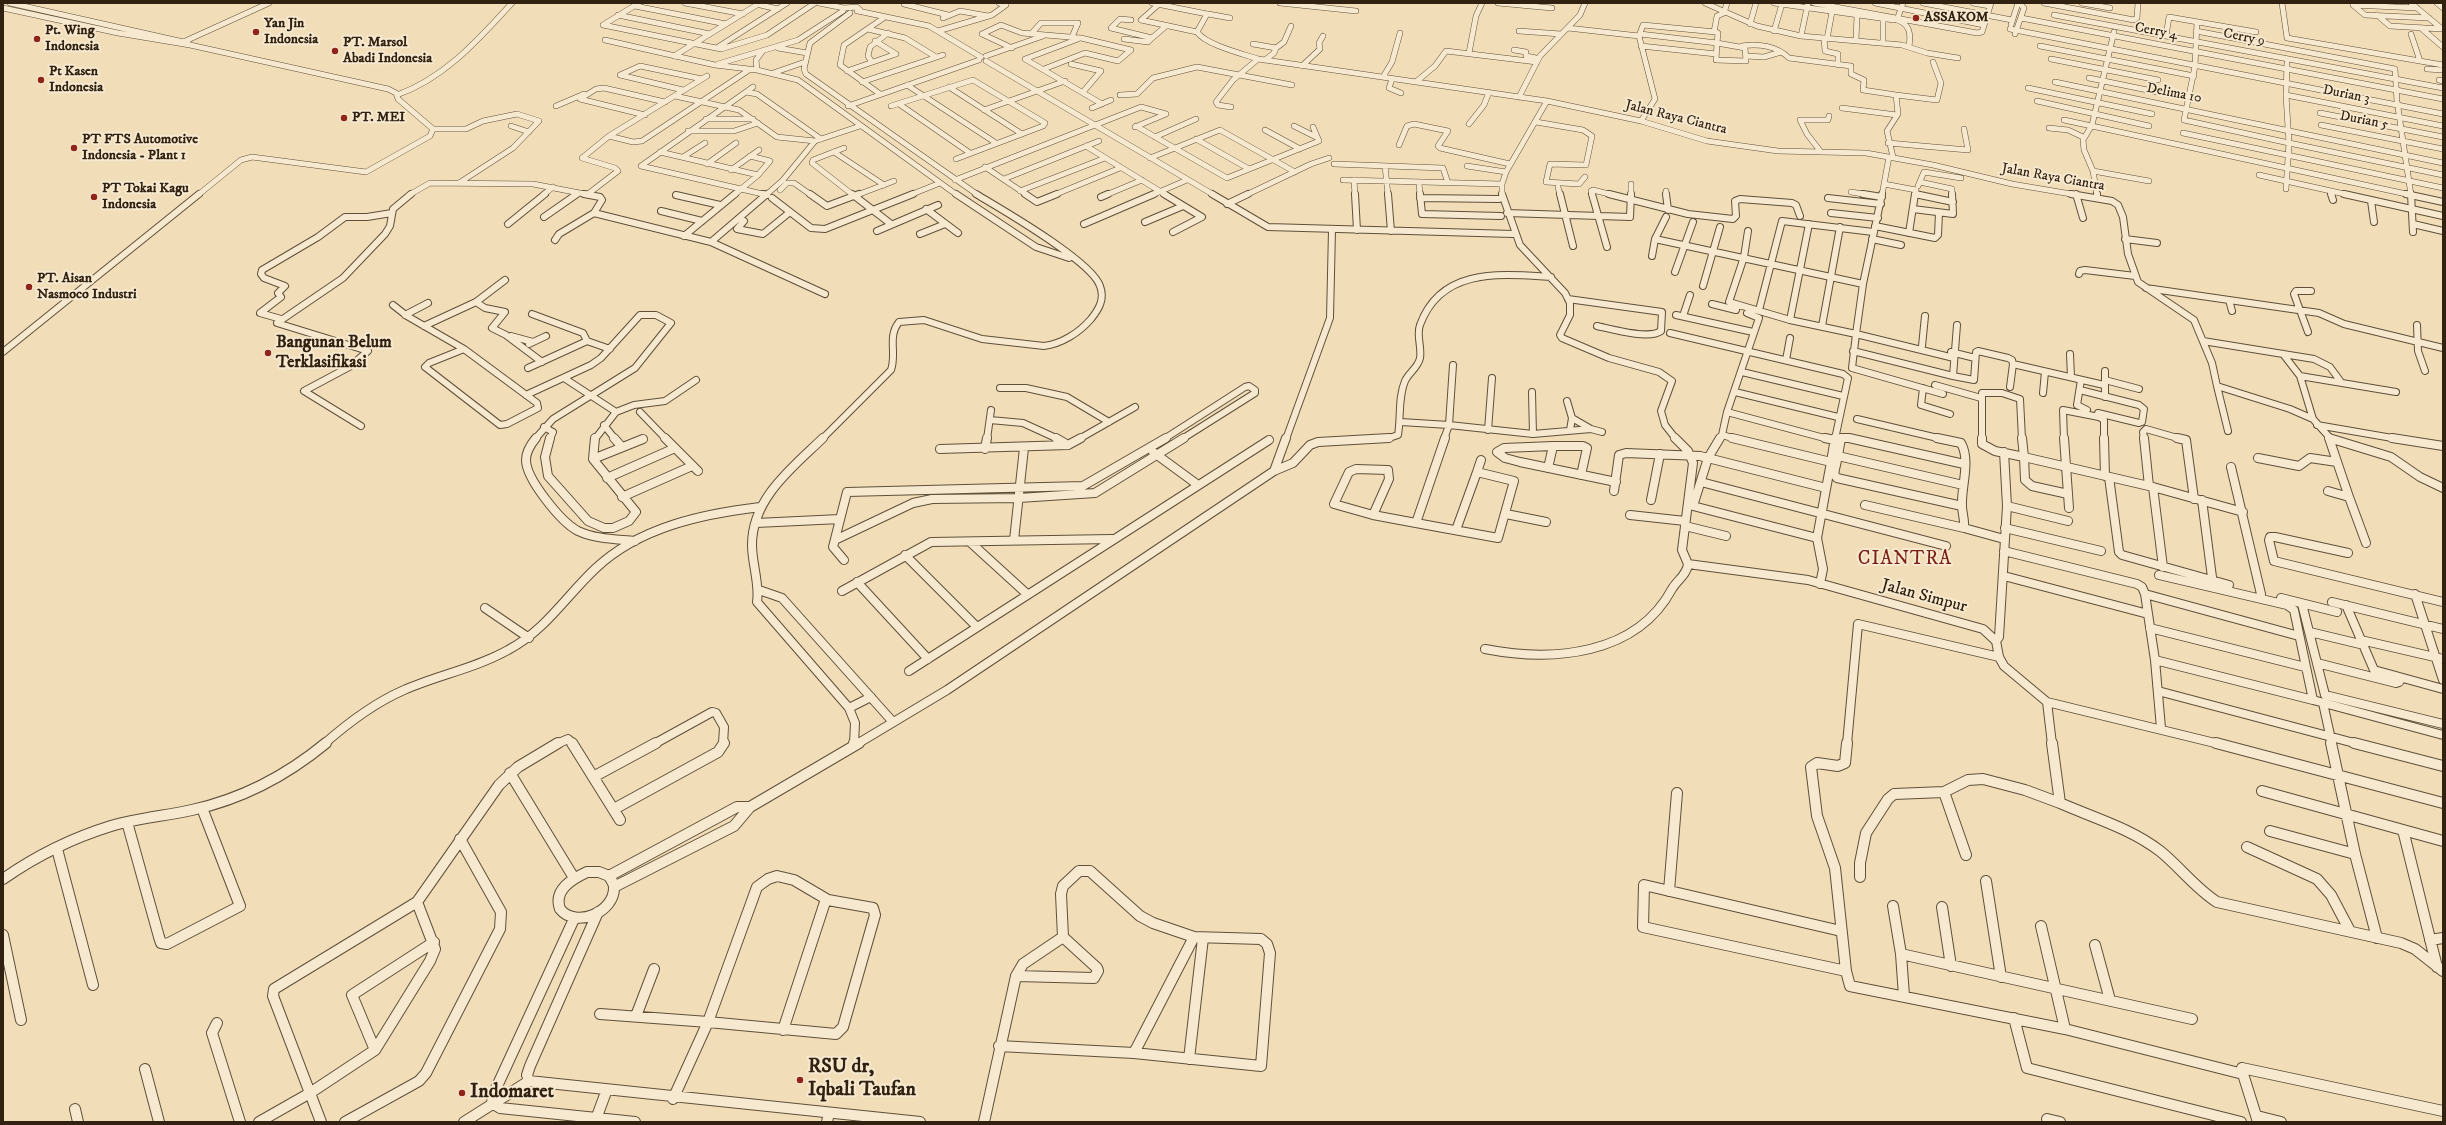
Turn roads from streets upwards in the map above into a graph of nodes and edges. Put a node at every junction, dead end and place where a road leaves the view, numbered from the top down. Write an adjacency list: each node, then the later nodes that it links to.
1 (10, 3): 109 (street)
2 (257, 3): 109 (street)
3 (269, 3): 114 (street)
4 (512, 3): 210 (street)
5 (685, 3): 54 (street)
6 (750, 3): 32 (street)
7 (787, 3): 46 (street)
8 (815, 3): 134 (street)
9 (819, 3): 47 (street)
10 (854, 3): 47 (street)
11 (999, 3): 61 (street)
12 (1152, 3): 37 (street)
13 (1280, 3): 50 (street)
14 (1482, 3): 140 (street)
15 (1498, 3): 44 (street)
16 (1585, 3): 80 (street)
17 (1705, 3): 53 (street)
18 (1728, 3): 53 (street)
19 (1756, 3): 74 (street)
20 (1774, 3): 33 (street)
21 (1814, 3): 34 (street)
22 (1863, 3): 49 (street)
23 (1875, 3): 41 (street)
24 (1923, 3): 57 (street)
25 (1973, 3): 39 (street)
26 (2044, 3): 59 (street)
27 (2082, 3): 40 (street)
28 (2138, 3): 59 (street)
29 (2282, 3): 155 (street)
30 (2411, 3): 45 (street)
31 (637, 4): 56 (street); 72 (street)
32 (759, 4): 46 (street); 54 (street)
33 (1782, 4): 38 (street); 86 (street)
34 (1834, 4): 49 (street)
35 (2020, 4): 66 (street); 70 (street)
36 (904, 5): 61 (street)
37 (1158, 5): 55 (street); 77 (street)
38 (1807, 5): 51 (street); 101 (street)
39 (1991, 5): 57 (street)
40 (2110, 5): 59 (street)
41 (1901, 6): 65 (street); 76 (street)
42 (3, 8): 118 (street)
43 (860, 8): 47 (street); 52 (street); 63 (street)
44 (1552, 8)
45 (2417, 8): 60 (street); 67 (street)
46 (778, 9): 134 (street)
47 (845, 9): 52 (street); 130 (street)
48 (2057, 9): 58 (street)
49 (1858, 10): 65 (street)
50 (1356, 11)
51 (1832, 12): 62 (street); 107 (street)
52 (850, 13): 139 (street)
53 (1724, 13): 74 (street); 89 (street)
54 (743, 14): 72 (street)
55 (1208, 14): 64 (street); 88 (street)
56 (618, 15): 94 (street); 120 (street)
57 (1987, 15): 70 (street); 76 (street)
58 (2054, 15): 75 (street); 79 (street, Cerry 9)
59 (2106, 15)
60 (2377, 15): 67 (street); 81 (street)
61 (989, 16): 73 (street); 85 (street)
62 (1857, 16): 69 (street); 113 (street)
63 (885, 17): 82 (street); 85 (street)
64 (1230, 18)
65 (1898, 18): 69 (street); 76 (street); 126 (street)
66 (2021, 18): 75 (street, Cerry 4); 87 (street)
67 (2429, 18): 83 (street)
68 (1131, 20): 106 (street)
69 (1883, 20): 117 (street)
70 (2012, 20): 87 (street)
71 (2197, 22): 90 (street); 91 (street); 103 (street)
72 (726, 24): 94 (street)
73 (1001, 24): 95 (street); 131 (street)
74 (1750, 24): 86 (street)
75 (2052, 24): 102 (street, Cerry 4)
76 (1984, 25)
77 (1166, 26): 88 (street); 106 (street)
78 (1291, 26): 132 (street)
79 (2115, 26): 102 (street); 103 (street, Cerry 9)
80 (1568, 28): 96 (street); 99 (street)
81 (2421, 28): 83 (street); 108 (street)
82 (868, 29): 92 (street); 169 (street)
83 (2442, 29)
84 (1519, 30): 96 (street)
85 (938, 31): 149 (street)
86 (1774, 31): 101 (street)
87 (2016, 31): 133 (street)
88 (1198, 32): 146 (street, Jalan Raya Ciantra)
89 (1714, 32): 99 (street); 119 (street)
90 (2196, 32): 116 (street); 128 (street)
91 (2256, 32)
92 (888, 33): 115 (street); 145 (street)
93 (1400, 33): 176 (street)
94 (710, 34): 120 (street)
95 (1031, 34): 98 (street); 104 (street)
96 (1562, 34): 152 (street)
97 (2412, 34): 155 (street)
98 (1047, 35): 104 (street); 131 (street)
99 (1640, 35): 119 (street); 124 (street)
100 (1323, 36): 163 (street)
101 (1801, 36): 107 (street)
102 (2113, 36): 133 (street); 138 (street, Cerry 4)
103 (2166, 36): 116 (street, Cerry 9)
104 (1072, 37): 105 (street)
105 (1081, 38): 154 (street); 164 (street)
106 (1152, 38): 110 (street)
107 (1826, 38): 113 (street); 161 (street)
108 (2433, 38): 111 (street); 129 (street)
109 (178, 39): 114 (street); 118 (street)
110 (1124, 39)
111 (2443, 39)
112 (605, 40): 143 (street)
113 (1856, 40): 117 (street)
114 (185, 41): 122 (street); 123 (street)
115 (875, 41): 157 (street); 157 (street)
116 (2196, 41): 138 (street); 148 (street, Cerry 9)
117 (1883, 42): 126 (street)
118 (169, 43): 122 (street)
119 (1718, 43): 125 (street); 141 (street)
120 (694, 44): 134 (street); 143 (street)
121 (1253, 44): 132 (street)
122 (176, 45): 123 (street)
123 (190, 45): 210 (street)
124 (1641, 46): 141 (street); 247 (street)
125 (1742, 46): 137 (street); 144 (street)
126 (1909, 46): 147 (street)
127 (2040, 46): 153 (street)
128 (2289, 47): 148 (street); 179 (street)
129 (2443, 47)
130 (776, 48): 136 (street); 139 (street)
131 (1012, 48): 149 (street)
132 (1276, 48): 151 (street)
133 (2110, 48): 153 (street); 159 (street)
134 (716, 49)
135 (1514, 50): 152 (street)
136 (763, 51): 160 (street); 168 (street)
137 (1782, 51): 144 (street); 161 (street)
138 (2196, 52): 159 (street); 165 (street, Cerry 4)
139 (807, 53): 156 (street)
140 (1469, 53): 152 (street); 182 (street)
141 (1716, 54): 144 (street)
142 (943, 55): 145 (street)
143 (674, 56): 160 (street)
144 (1746, 56)
145 (936, 57): 184 (street)
146 (1258, 58): 151 (street, Jalan Raya Ciantra); 174 (street)
147 (1958, 58)
148 (2288, 58): 165 (street); 179 (street, Cerry 9)
149 (983, 59): 187 (street); 194 (street)
150 (2052, 59): 170 (street)
151 (1265, 60): 163 (street, Jalan Raya Ciantra)
152 (1538, 60): 209 (street)
153 (2108, 60): 170 (street); 171 (street)
154 (1065, 61): 164 (street); 197 (street)
155 (2420, 61): 162 (street)
156 (805, 62): 173 (street); 224 (street)
157 (872, 62): 169 (street)
158 (1933, 62): 205 (street)
159 (2196, 64): 175 (street); 186 (street)
160 (715, 65): 167 (street)
161 (1838, 65): 205 (street)
162 (2442, 65)
163 (1302, 66): 176 (street, Jalan Raya Ciantra)
164 (1044, 69): 181 (street)
165 (2287, 69): 186 (street); 195 (street, Cerry 4)
166 (2426, 69): 172 (street)
167 (749, 70): 168 (street); 220 (street)
168 (757, 70): 173 (street)
169 (847, 70): 184 (street)
170 (2106, 70): 180 (street); 183 (street)
171 (2160, 70): 175 (street); 180 (street)
172 (2443, 70)
173 (772, 73): 231 (street)
174 (1238, 75): 188 (street); 204 (street); 228 (street)
175 (2194, 76): 232 (street)
176 (1383, 77): 178 (street, Jalan Raya Ciantra)
177 (2089, 78): 183 (street)
178 (1392, 79): 182 (street, Jalan Raya Ciantra); 202 (street)
179 (2396, 79): 192 (street, Cerry 9); 195 (street)
180 (2158, 80): 200 (street)
181 (1065, 81): 194 (street); 197 (street)
182 (1418, 81): 198 (street, Jalan Raya Ciantra)
183 (2103, 81): 199 (street); 200 (street)
184 (862, 82): 203 (street)
185 (2055, 82): 199 (street, Delima 10)
186 (2286, 82): 206 (street); 223 (street)
187 (907, 85): 203 (street); 208 (street)
188 (1292, 85)
189 (753, 87): 196 (street)
190 (949, 87): 208 (street); 213 (street); 233 (street)
191 (2028, 88): 217 (street)
192 (2443, 88)
193 (683, 90): 193 (street); 207 (street)
194 (1037, 90): 213 (street); 250 (street)
195 (2397, 90): 211 (street, Cerry 4); 223 (street)
196 (746, 92): 227 (street); 277 (street)
197 (1083, 92): 222 (street)
198 (1489, 92): 209 (street, Jalan Raya Ciantra); 249 (street)
199 (2100, 92): 217 (street); 218 (street, Delima 10)
200 (2157, 92): 218 (street)
201 (589, 93): 216 (street); 225 (street); 238 (street)
202 (1401, 93)
203 (880, 94): 224 (street)
204 (1120, 95)
205 (1896, 95): 239 (street)
206 (2286, 95): 219 (street, Durian 3); 264 (street)
207 (675, 96): 216 (street); 220 (street)
208 (923, 96): 221 (street); 282 (street)
209 (1519, 97): 214 (street, Jalan Raya Ciantra)
210 (399, 98): 260 (street)
211 (2443, 99)
212 (1111, 100): 222 (street)
213 (1008, 101): 233 (street); 268 (street)
214 (1547, 101): 247 (street, Jalan Raya Ciantra); 248 (street)
215 (2038, 101): 236 (street)
216 (665, 102): 238 (street)
217 (2097, 102): 236 (street); 237 (street)
218 (2154, 102): 232 (street, Delima 10); 237 (street)
219 (2320, 102): 235 (street); 242 (street, Durian 3)
220 (700, 103): 227 (street); 269 (street)
221 (898, 104): 226 (street); 296 (street)
222 (1102, 104): 229 (street)
223 (2398, 104): 234 (street); 242 (street)
224 (851, 105): 231 (street); 323 (street)
225 (556, 106)
226 (891, 106)
227 (722, 107): 241 (street); 246 (street)
228 (1231, 107)
229 (1092, 108)
230 (1842, 108): 239 (street)
231 (838, 109): 254 (street)
232 (2187, 109): 245 (street); 264 (street, Delima 10)
233 (984, 110): 268 (street)
234 (2443, 112)
235 (2320, 113): 252 (street); 262 (street)
236 (2094, 114): 251 (street); 256 (street)
237 (2152, 114): 256 (street)
238 (645, 115): 269 (street)
239 (1897, 115): 283 (street)
240 (1829, 116): 295 (street)
241 (706, 118): 246 (street); 265 (street)
242 (2402, 118): 257 (street, Durian 3); 262 (street)
243 (1196, 119): 270 (street)
244 (2064, 120): 251 (street)
245 (2184, 120): 267 (street); 284 (street)
246 (756, 121): 265 (street); 277 (street)
247 (1641, 121): 295 (street, Jalan Raya Ciantra)
248 (1536, 122): 310 (street); 326 (street)
249 (1469, 124)
250 (1094, 125): 270 (street); 303 (street); 313 (street)
251 (2092, 125): 272 (street); 275 (street)
252 (2321, 125): 273 (street); 278 (street, Durian 5)
253 (511, 126): 266 (street)
254 (860, 126): 277 (street); 338 (street)
255 (1294, 126): 271 (street)
256 (2149, 126): 275 (street)
257 (2443, 126)
258 (1314, 127): 271 (street)
259 (2049, 128): 272 (street)
260 (433, 129): 266 (street); 496 (street)
261 (1964, 129): 283 (street)
262 (2402, 129): 274 (street); 278 (street)
263 (1265, 130): 290 (street)
264 (2288, 130): 273 (street, Delima 10); 284 (street)
265 (688, 131): 293 (street)
266 (529, 132): 342 (street)
267 (2183, 133): 286 (street); 299 (street)
268 (1022, 134): 282 (street)
269 (609, 136): 362 (street)
270 (1155, 137): 289 (street)
271 (1316, 137): 290 (street)
272 (2083, 137): 321 (street)
273 (2321, 137): 297 (street, Delima 10)
274 (2443, 137)
275 (2147, 138): 286 (street)
276 (1196, 139): 289 (street); 306 (street); 316 (street)
277 (818, 140): 367 (street)
278 (2403, 141): 291 (street, Durian 5); 297 (street)
279 (736, 142): 308 (street)
280 (1099, 142): 287 (street)
281 (705, 143): 301 (street)
282 (996, 143): 296 (street)
283 (1888, 143): 300 (street)
284 (2289, 143): 299 (street); 315 (street)
285 (1398, 145): 310 (street)
286 (2182, 145): 317 (street)
287 (1086, 146): 302 (street); 328 (street)
288 (844, 148): 294 (street)
289 (1173, 148): 303 (street); 316 (street)
290 (1300, 149): 306 (street)
291 (2443, 149)
292 (759, 150): 298 (street)
293 (660, 152): 301 (street); 353 (street)
294 (834, 152): 347 (street); 366 (street)
295 (1822, 152): 300 (street, Jalan Raya Ciantra)
296 (970, 153): 305 (street)
297 (2405, 155): 307 (street, Delima 10); 315 (street)
298 (750, 156): 318 (street); 322 (street)
299 (2288, 156): 317 (street); 337 (street)
300 (1891, 157): 346 (street); 363 (street, Jalan Raya Ciantra)
301 (684, 158): 308 (street)
302 (1105, 158): 314 (street); 355 (street)
303 (1150, 158): 331 (street)
304 (1328, 158): 319 (street)
305 (956, 159)
306 (1274, 159): 316 (street); 319 (street)
307 (2443, 162)
308 (707, 164): 318 (street)
309 (1334, 164): 311 (street)
310 (1510, 164): 320 (street)
311 (1385, 166): 335 (street); 339 (street)
312 (1467, 166): 320 (street)
313 (985, 168): 328 (street); 329 (street)
314 (1120, 168): 330 (street); 355 (street)
315 (2407, 168): 325 (street); 337 (street)
316 (1249, 169)
317 (2287, 169): 341 (street); 365 (street)
318 (731, 170): 322 (street)
319 (1295, 172): 379 (street)
320 (1506, 172): 344 (street)
321 (2093, 172): 336 (street); 370 (street)
322 (758, 175): 353 (street)
323 (948, 175): 329 (street); 338 (street)
324 (2259, 175): 341 (street)
325 (2443, 175)
326 (1585, 177)
327 (1961, 178): 340 (street)
328 (1004, 179): 355 (street)
329 (955, 180): 348 (street)
330 (1142, 180): 357 (street); 368 (street)
331 (1187, 180): 357 (street); 379 (street)
332 (1343, 180): 333 (street)
333 (1354, 180): 335 (street); 418 (street)
334 (894, 181): 347 (street)
335 (1386, 181): 343 (street); 420 (street)
336 (2149, 181)
337 (2410, 181): 351 (street); 365 (street)
338 (938, 182): 354 (street); 386 (street)
339 (1448, 182): 343 (street); 344 (street)
340 (1920, 182): 359 (street); 377 (street)
341 (2288, 182): 352 (street); 360 (street)
342 (459, 183): 349 (street); 390 (street)
343 (1419, 183): 371 (street)
344 (1502, 184): 395 (street)
345 (1631, 184): 374 (street)
346 (1884, 184): 359 (street); 369 (street)
347 (884, 185): 366 (street)
348 (962, 185): 354 (street); 443 (street)
349 (552, 187): 361 (street); 408 (street)
350 (1558, 187): 396 (street)
351 (2443, 188)
352 (2286, 189)
353 (739, 190): 367 (street); 381 (street)
354 (950, 190): 443 (street)
355 (1020, 191)
356 (1666, 191): 388 (street)
357 (1160, 192): 383 (street); 411 (street)
358 (1851, 192): 369 (street)
359 (1915, 192): 377 (street); 384 (street)
360 (2331, 192): 375 (street); 376 (street)
361 (578, 193): 362 (street); 400 (street)
362 (588, 194): 392 (street)
363 (2076, 194): 370 (street, Jalan Raya Ciantra); 403 (street)
364 (676, 195): 381 (street)
365 (2410, 195): 378 (street); 385 (street)
366 (855, 196): 367 (street); 386 (street)
367 (770, 197): 391 (street); 391 (street); 434 (street)
368 (1101, 197)
369 (1882, 197): 380 (street)
370 (2097, 197): 432 (street, Jalan Raya Ciantra)
371 (1420, 198): 373 (street); 395 (street)
372 (1828, 198): 380 (street)
373 (1499, 199)
374 (1632, 199): 388 (street); 397 (street); 397 (street)
375 (2332, 200)
376 (2371, 201): 385 (street); 407 (street)
377 (1953, 202): 394 (street)
378 (2443, 202)
379 (1227, 204): 417 (street)
380 (1881, 204): 402 (street)
381 (720, 205): 404 (street)
382 (938, 205): 387 (street)
383 (1183, 206): 405 (street); 423 (street)
384 (1913, 209): 394 (street); 426 (street)
385 (2412, 209): 399 (street); 413 (street)
386 (874, 210): 391 (street); 409 (street)
387 (926, 210): 409 (street); 410 (street)
388 (1668, 210): 398 (street)
389 (661, 211): 404 (street)
390 (392, 212): 472 (street); 472 (street)
391 (790, 212)
392 (594, 213): 429 (street); 433 (street)
393 (1831, 213): 402 (street)
394 (1939, 213): 426 (street)
395 (1504, 214): 396 (street); 450 (street)
396 (1565, 215): 397 (street); 438 (street)
397 (1600, 216): 439 (street)
398 (1800, 216)
399 (2443, 216)
400 (544, 217)
401 (1666, 217): 430 (street)
402 (1878, 218): 416 (street)
403 (2083, 218)
404 (702, 221): 429 (street)
405 (1145, 222)
406 (1693, 222): 436 (street)
407 (2374, 222)
408 (508, 224)
409 (891, 224): 419 (street)
410 (945, 224): 425 (street); 427 (street)
411 (1084, 224)
412 (1809, 224): 415 (street); 444 (street); 445 (street)
413 (2413, 224): 422 (street); 424 (street)
414 (1720, 227): 440 (street)
415 (1840, 227): 416 (street); 448 (street)
416 (1874, 229): 426 (street); 431 (street)
417 (1332, 230): 418 (street); 591 (street)
418 (1357, 230): 420 (street)
419 (877, 231)
420 (1391, 231): 428 (street)
421 (1748, 231): 442 (street)
422 (2443, 231)
423 (1173, 232)
424 (2413, 232)
425 (958, 233)
426 (1909, 233)
427 (920, 234)
428 (1513, 234)
429 (684, 236): 434 (street)
430 (1656, 239): 436 (street); 441 (street)
431 (1872, 239): 437 (street); 452 (street)
432 (2125, 239): 435 (street); 449 (street, Jalan Raya Ciantra)
433 (555, 240)
434 (711, 242): 456 (street)
435 (2157, 243)
436 (1684, 245): 440 (street); 446 (street)
437 (1901, 245)
438 (1573, 246)
439 (1607, 247)
440 (1714, 251): 442 (street); 453 (street)
441 (1652, 256)
442 (1744, 257): 444 (street); 464 (street)
443 (1077, 261): 617 (street)
444 (1770, 264): 445 (street); 464 (street)
445 (1800, 270): 448 (street); 473 (street)
446 (1675, 272)
447 (2079, 274): 449 (street)
448 (1831, 276): 452 (street); 478 (street)
449 (2135, 276): 454 (street, Jalan Raya Ciantra)
450 (1551, 277): 458 (street); 549 (street)
451 (505, 280): 460 (street)
452 (1863, 284): 482 (street)
453 (1703, 286)
454 (2144, 288): 459 (street); 486 (street, Jalan Raya Ciantra)
455 (2311, 291): 465 (street)
456 (825, 294)
457 (1690, 294): 470 (street)
458 (1568, 299): 477 (street); 578 (street)
459 (2229, 300): 465 (street); 466 (street)
460 (476, 302): 476 (street); 483 (street)
461 (428, 303): 468 (street)
462 (1712, 304): 479 (street)
463 (393, 305): 468 (street)
464 (1759, 310): 473 (street)
465 (2300, 310): 480 (street); 489 (street)
466 (2232, 311)
467 (532, 314): 487 (street)
468 (405, 315): 476 (street)
469 (1676, 315): 470 (street)
470 (1683, 316): 479 (street)
471 (1925, 316): 491 (street)
472 (281, 319): 553 (street)
473 (1790, 320): 478 (street)
474 (1956, 325): 500 (street)
475 (2417, 325): 489 (street)
476 (424, 326): 493 (street)
477 (1597, 326)
478 (1822, 326): 482 (street)
479 (1753, 332): 497 (street)
480 (2308, 332)
481 (1670, 333): 497 (street)
482 (1856, 334): 491 (street); 495 (street)
483 (506, 335): 488 (street); 490 (street)
484 (546, 336): 488 (street)
485 (1790, 338): 502 (street)
486 (2203, 340): 499 (street); 522 (street, Jalan Raya Ciantra)
487 (587, 341): 494 (street); 503 (street)
488 (533, 342): 490 (street)
489 (2416, 342): 492 (street); 507 (street)
490 (522, 347): 503 (street)
491 (1920, 348): 500 (street)
492 (2443, 348)
493 (464, 349): 532 (street); 532 (street)
494 (610, 349): 514 (street); 533 (street)
495 (1853, 351): 511 (street); 524 (street)
496 (3, 352)
497 (1748, 352): 502 (street); 509 (street)
498 (2070, 354): 513 (street)
499 (2283, 354): 512 (street); 518 (street)
500 (1955, 355): 501 (street); 511 (street)
501 (1975, 358): 504 (street); 511 (street)
502 (1786, 360): 534 (street)
503 (542, 362): 506 (street)
504 (2013, 364): 510 (street); 521 (street)
505 (1453, 365): 552 (street)
506 (528, 368)
507 (2425, 370)
508 (2105, 371): 519 (street)
509 (1742, 372): 528 (street); 534 (street)
510 (2045, 372): 513 (street); 530 (street)
511 (1953, 376)
512 (2300, 376): 518 (street); 550 (street)
513 (2071, 377): 517 (street)
514 (564, 378): 532 (street); 533 (street)
515 (1492, 378): 556 (street)
516 (696, 380): 540 (street)
517 (2080, 380): 519 (street); 526 (street)
518 (2341, 382): 529 (street)
519 (2105, 383): 525 (street); 535 (street)
520 (1935, 385): 536 (street)
521 (2010, 386)
522 (2217, 386): 550 (street); 558 (street, Jalan Raya Ciantra)
523 (1000, 388): 548 (street)
524 (1923, 388): 531 (street); 543 (street)
525 (2139, 389)
526 (2080, 390): 535 (street); 535 (street)
527 (1532, 392): 560 (street)
528 (1735, 392): 542 (street); 544 (street)
529 (2396, 392)
530 (2043, 393)
531 (1943, 394)
532 (526, 395)
533 (592, 396): 540 (street); 554 (street)
534 (1843, 396): 544 (street)
535 (2105, 397)
536 (1980, 398): 575 (street); 580 (street)
537 (1567, 401): 545 (street)
538 (1136, 407): 548 (street)
539 (991, 410): 546 (street)
540 (616, 412): 551 (street)
541 (640, 412): 570 (street)
542 (1727, 412): 561 (street); 565 (street)
543 (1950, 414)
544 (1838, 417): 565 (street)
545 (1572, 418): 555 (street); 557 (street)
546 (990, 420): 566 (street); 573 (street)
547 (1857, 420): 587 (street)
548 (1109, 422): 566 (street)
549 (1400, 422): 552 (street); 591 (street)
550 (2315, 422): 562 (street); 568 (street)
551 (604, 425): 569 (street); 583 (street)
552 (1449, 425): 556 (street); 628 (street)
553 (361, 426)
554 (544, 427): 608 (street); 639 (street)
555 (1591, 429): 557 (street); 559 (street)
556 (1488, 430): 560 (street)
557 (1570, 430): 560 (street)
558 (2228, 430)
559 (1602, 432)
560 (1533, 434)
561 (1722, 435): 581 (street); 585 (street)
562 (2329, 438): 586 (street); 603 (street)
563 (643, 439): 569 (street)
564 (1270, 440): 598 (street)
565 (1834, 440): 585 (street)
566 (1068, 445): 571 (street)
567 (1553, 446): 590 (street); 590 (street); 593 (street)
568 (2443, 446)
569 (622, 447): 583 (street)
570 (675, 448): 595 (street); 608 (street)
571 (1024, 448): 573 (street); 601 (street)
572 (940, 449): 573 (street)
573 (985, 449)
574 (1148, 449): 577 (street); 577 (street); 601 (street)
575 (2004, 452): 580 (street); 616 (street)
576 (1660, 454): 578 (street); 596 (street); 611 (street)
577 (1157, 455): 598 (street); 610 (street)
578 (1691, 455): 581 (street); 629 (street)
579 (1838, 456): 587 (street); 599 (street); 615 (street)
580 (2023, 457): 589 (street); 607 (street)
581 (1708, 458): 597 (street); 602 (street)
582 (2258, 458): 586 (street)
583 (593, 459): 595 (street)
584 (1481, 460): 592 (street)
585 (1830, 462): 602 (street)
586 (2337, 462): 609 (street)
587 (1964, 464): 599 (street)
588 (2230, 466): 620 (street)
589 (2065, 467): 594 (street); 594 (street); 607 (street)
590 (1548, 468): 593 (street)
591 (1274, 471): 692 (street)
592 (1477, 472): 621 (street); 632 (street)
593 (1581, 475): 596 (street)
594 (2107, 477): 600 (street); 649 (street)
595 (607, 478): 608 (street)
596 (1616, 482): 606 (street)
597 (1701, 482): 619 (street); 634 (street)
598 (1198, 485): 635 (street)
599 (1963, 485): 615 (street)
600 (2151, 487): 612 (street); 612 (street); 649 (street)
601 (1020, 488): 604 (street); 610 (street)
602 (1826, 488): 619 (street)
603 (2443, 488)
604 (909, 489): 613 (street); 624 (street)
605 (2328, 490): 609 (street)
606 (1614, 491)
607 (2068, 494): 618 (street)
608 (622, 496)
609 (2350, 497): 641 (street)
610 (1019, 498): 613 (street); 638 (street)
611 (1651, 500)
612 (2198, 500): 620 (street); 652 (street)
613 (913, 503): 637 (street)
614 (1866, 504): 630 (street)
615 (1962, 506): 630 (street)
616 (2007, 506): 625 (street); 631 (street)
617 (760, 507): 627 (street); 639 (street)
618 (2069, 508)
619 (1823, 512): 634 (street); 642 (street)
620 (2243, 512): 658 (street)
621 (1506, 514): 626 (street); 632 (street)
622 (1373, 515): 622 (street); 628 (street)
623 (1630, 515): 629 (street)
624 (840, 519): 627 (street); 637 (street)
625 (2068, 520)
626 (1546, 522)
627 (756, 523): 654 (street)
628 (1416, 523): 632 (street)
629 (1685, 524): 633 (street); 648 (street)
630 (1964, 528): 636 (street)
631 (2005, 528): 636 (street); 644 (street)
632 (1456, 530)
633 (1726, 536)
634 (1817, 538): 653 (street)
635 (1112, 539): 638 (street); 656 (street)
636 (2004, 539): 643 (street)
637 (835, 540): 647 (street)
638 (1014, 540): 640 (street)
639 (635, 541): 673 (street)
640 (970, 542): 646 (street); 656 (street)
641 (2366, 543)
642 (1946, 546)
643 (2004, 551): 650 (street); 657 (street)
644 (2101, 551)
645 (2348, 553): 659 (street)
646 (905, 555): 651 (street); 668 (street)
647 (844, 560)
648 (1688, 564): 653 (street, Jalan Simpur); 676 (street)
649 (2161, 571): 652 (street)
650 (2004, 576): 666 (street); 674 (street)
651 (857, 582): 655 (street); 679 (street)
652 (2213, 583): 658 (street); 672 (street)
653 (1820, 584): 674 (street, Jalan Simpur)
654 (759, 590): 687 (street); 691 (street)
655 (842, 591)
656 (1027, 594): 668 (street)
657 (2145, 594): 666 (street); 672 (street)
658 (2261, 594): 662 (street)
659 (2415, 594): 661 (street); 667 (street)
660 (2332, 602): 663 (street)
661 (2443, 602)
662 (2302, 604): 665 (street); 671 (street)
663 (2346, 605): 667 (street); 675 (street)
664 (485, 608): 673 (street)
665 (2337, 612)
666 (2148, 614): 669 (street)
667 (2424, 625): 670 (street); 678 (street)
668 (977, 627): 679 (street)
669 (2150, 628): 680 (street); 681 (street)
670 (2443, 629)
671 (2310, 632): 675 (street); 681 (street)
672 (2299, 636): 681 (street)
673 (528, 638): 708 (street)
674 (1996, 641): 677 (street)
675 (2362, 642): 678 (street); 683 (street)
676 (1485, 649)
677 (1998, 657): 689 (street); 735 (street)
678 (2439, 658): 684 (street)
679 (928, 660): 682 (street)
680 (2155, 660): 686 (street); 688 (street)
681 (2311, 666): 683 (street); 688 (street); 693 (street)
682 (909, 671)
683 (2397, 678): 685 (street)
684 (2443, 680)
685 (2443, 689)
686 (2158, 691): 694 (street); 696 (street)
687 (871, 696): 691 (street); 692 (street)
688 (2313, 700): 690 (street)
689 (2047, 702): 694 (street); 705 (street)
690 (2323, 703): 695 (street); 696 (street)
691 (849, 708): 697 (street)
692 (894, 722): 697 (street)
693 (2443, 724)
694 (2161, 728): 700 (street)
695 (2443, 734)
696 (2329, 737): 698 (street); 700 (street)
697 (854, 745): 707 (street)
698 (2443, 766)
699 (510, 773): 701 (street); 715 (street); 723 (street)
700 (2337, 775): 706 (street); 710 (street)
701 (595, 776): 709 (street); 709 (street)
702 (2262, 791): 710 (street)
703 (1944, 792): 705 (street); 720 (street); 722 (street)
704 (1677, 793): 727 (street)
705 (2060, 803): 736 (street)
706 (2443, 803)
707 (750, 807): 721 (street); 726 (street)
708 (202, 808): 712 (street); 712 (street)
709 (614, 809): 711 (street)
710 (2346, 814): 713 (street); 719 (street)
711 (620, 820)
712 (128, 822): 718 (street)
713 (2403, 830): 716 (street); 742 (street)
714 (2270, 831): 719 (street)
715 (460, 839): 729 (street); 787 (street)
716 (2443, 842)
717 (2247, 847): 736 (street)
718 (57, 849): 724 (street); 752 (street)
719 (2355, 854): 740 (street)
720 (1966, 855)
721 (609, 876): 723 (street); 726 (street)
722 (1860, 877)
723 (574, 878): 733 (street)
724 (3, 879)
725 (1986, 881): 751 (street)
726 (614, 887): 732 (street)
727 (1669, 891): 735 (street); 749 (street)
728 (826, 899): 762 (street); 764 (street); 764 (street)
729 (417, 902): 743 (street); 773 (street)
730 (1892, 906): 745 (street)
731 (1942, 907): 746 (street)
732 (598, 912): 733 (street); 771 (street)
733 (574, 919): 775 (street)
734 (2042, 926): 753 (street)
735 (1842, 931): 749 (street)
736 (2350, 931): 740 (street)
737 (3, 935): 760 (street)
738 (1063, 937): 739 (street); 750 (street); 750 (street)
739 (1198, 937): 767 (street); 768 (street); 768 (street)
740 (2377, 938): 747 (street)
741 (2443, 938): 742 (street)
742 (2430, 940): 747 (street)
743 (434, 942): 766 (street); 766 (street)
744 (2095, 945): 755 (street)
745 (1901, 954): 746 (street); 754 (street)
746 (1951, 966): 751 (street)
747 (2440, 969)
748 (654, 970): 757 (street)
749 (1846, 971): 754 (street)
750 (1016, 976): 765 (street)
751 (2001, 977): 753 (street)
752 (93, 985)
753 (2056, 990): 755 (street); 763 (street)
754 (1904, 996): 758 (street)
755 (2110, 1000): 759 (street)
756 (600, 1014): 757 (street)
757 (636, 1016): 762 (street)
758 (2014, 1018): 763 (street); 793 (street)
759 (2192, 1019)
760 (21, 1020)
761 (217, 1023): 784 (street)
762 (708, 1023): 764 (street); 774 (street)
763 (2065, 1029): 770 (street)
764 (783, 1030)
765 (999, 1046): 767 (street); 791 (street)
766 (375, 1050): 773 (street)
767 (1134, 1053): 768 (street)
768 (1189, 1059)
769 (145, 1069): 783 (street)
770 (2243, 1074): 777 (street); 781 (street)
771 (529, 1081): 772 (street); 775 (street)
772 (606, 1092): 774 (street); 778 (street)
773 (310, 1093): 785 (street); 786 (street)
774 (673, 1099): 779 (street)
775 (492, 1103): 778 (street); 788 (street)
776 (75, 1109): 782 (street)
777 (2443, 1111)
778 (596, 1118): 789 (street)
779 (828, 1118): 790 (street)
780 (2047, 1119): 792 (street)
781 (2258, 1119): 794 (street)
782 (78, 1122)
783 (159, 1122)
784 (240, 1122)
785 (258, 1122)
786 (321, 1122)
787 (345, 1122)
788 (464, 1122)
789 (635, 1122)
790 (920, 1122)
791 (984, 1122)
792 (2060, 1122)
793 (2241, 1122)
794 (2281, 1122)

